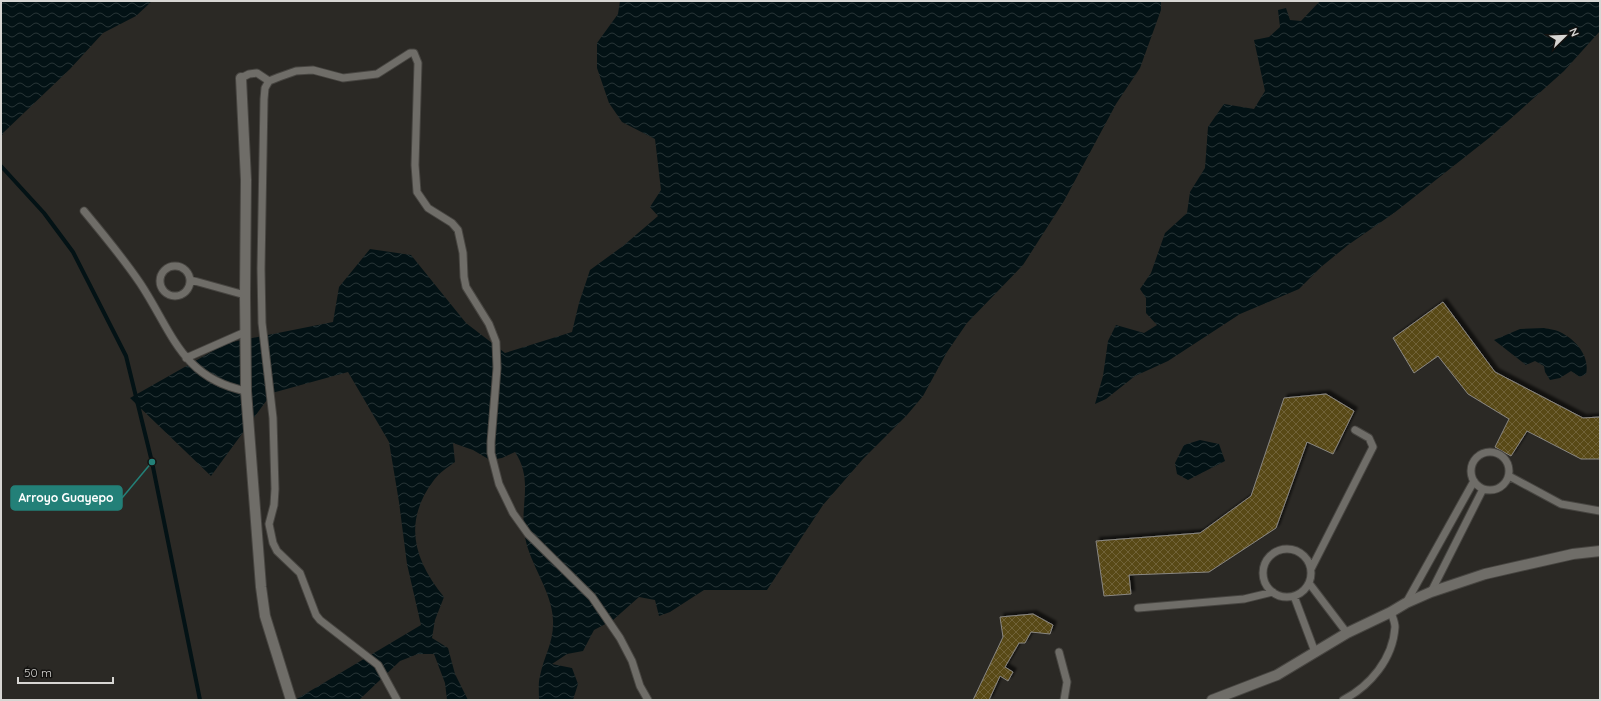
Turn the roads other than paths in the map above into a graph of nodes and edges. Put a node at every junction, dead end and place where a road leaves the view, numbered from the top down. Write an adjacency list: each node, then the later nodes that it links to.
1 (241, 78): 2 (lane); 5 (street)
2 (269, 81): 28 (lane); 29 (lane)
3 (84, 211): 7 (lane)
4 (191, 280): 4 (lane); 5 (lane)
5 (245, 295): 6 (street)
6 (245, 332): 7 (lane); 8 (street)
7 (186, 358): 8 (lane)
8 (246, 391): 27 (street)
9 (1355, 430): 15 (lane)
10 (1508, 476): 11 (lane); 12 (lane); 13 (lane)
11 (1474, 481): 12 (lane); 20 (lane)
12 (1483, 489): 18 (lane)
13 (1600, 511)
14 (1600, 551): 18 (street)
15 (1311, 569): 16 (lane); 17 (lane)
16 (1309, 584): 19 (lane); 23 (lane)
17 (1273, 592): 19 (lane); 21 (lane)
18 (1431, 592): 20 (street)
19 (1294, 596): 25 (lane)
20 (1406, 603): 22 (street)
21 (1138, 608)
22 (1391, 612): 23 (street); 26 (lane)
23 (1347, 633): 25 (street)
24 (1059, 652): 30 (lane)
25 (1316, 652): 31 (street)
26 (1356, 697): 32 (lane)
27 (291, 700)
28 (397, 700)
29 (648, 700)
30 (1064, 700)
31 (1212, 700)
32 (1343, 700)

